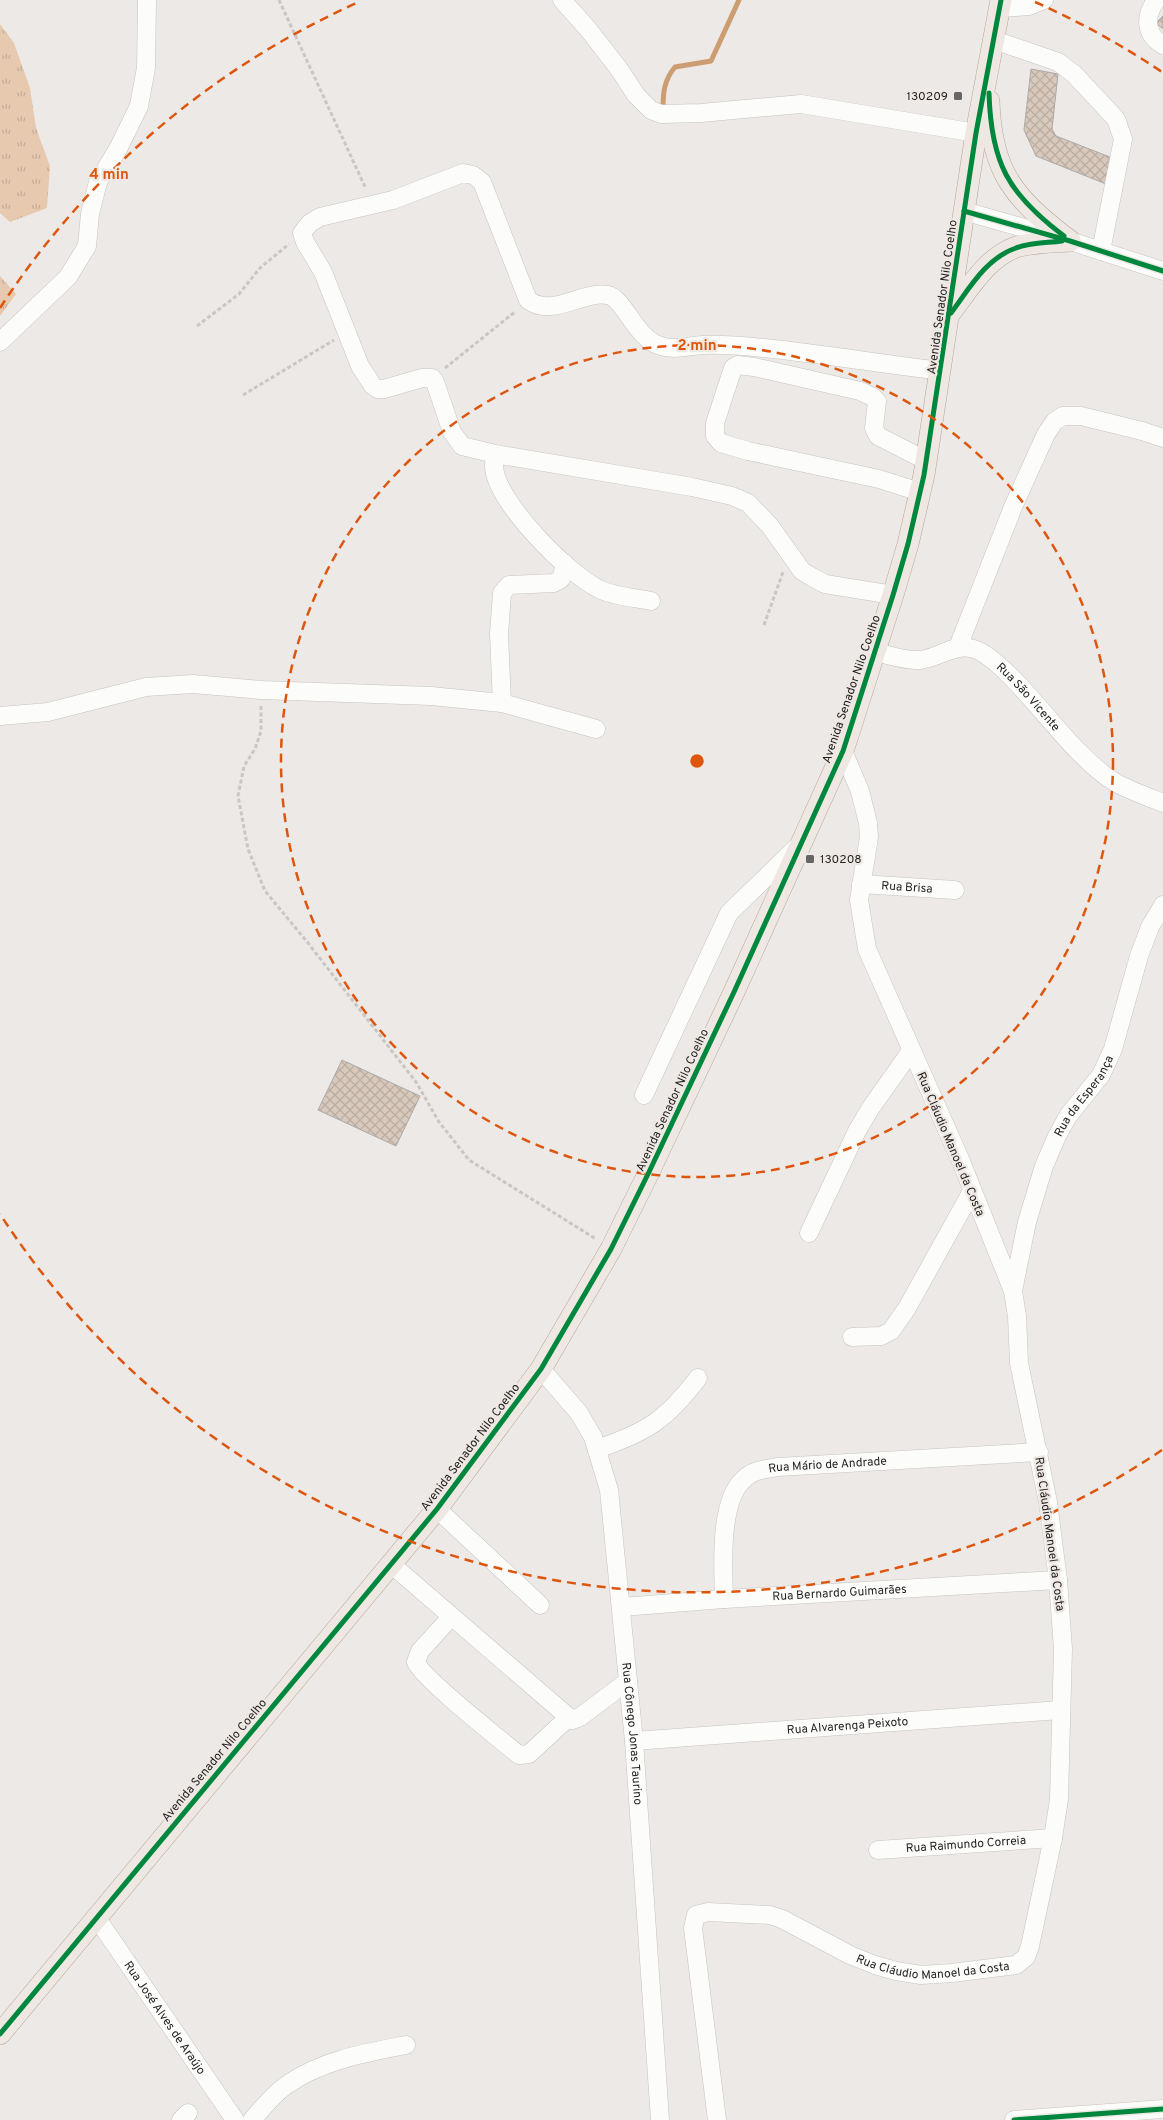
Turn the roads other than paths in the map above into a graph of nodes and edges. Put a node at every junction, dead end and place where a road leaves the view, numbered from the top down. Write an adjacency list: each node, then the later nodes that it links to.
1 (147, 0): 15 (street)
2 (562, 0): 9 (street)
3 (1044, 0): 5 (street)
4 (1156, 0): 7 (street)
5 (1000, 4): 6 (main road, Avenida Senador Nilo Coelho)
6 (994, 40): 8 (main road, Avenida Senador Nilo Coelho); 12 (street)
7 (1163, 45)
8 (988, 70): 9 (main road, Avenida Senador Nilo Coelho); 11 (main road)
9 (976, 133): 10 (main road, Avenida Senador Nilo Coelho)
10 (964, 211): 11 (street); 14 (main road, Avenida Senador Nilo Coelho)
11 (1070, 241): 12 (street); 14 (main road)
12 (1101, 251): 13 (street)
13 (1163, 271)
14 (949, 315): 16 (main road, Avenida Senador Nilo Coelho)
15 (0, 342)
16 (941, 371): 18 (street); 19 (main road, Avenida Senador Nilo Coelho)
17 (1163, 438): 24 (street)
18 (495, 454): 21 (street); 22 (street)
19 (926, 460): 20 (main road, Avenida Senador Nilo Coelho); 20 (street)
20 (920, 492): 22 (main road, Avenida Senador Nilo Coelho)
21 (565, 564): 23 (street); 26 (street)
22 (893, 595): 25 (main road, Avenida Senador Nilo Coelho)
23 (652, 601)
24 (958, 647): 25 (street); 30 (street, Rua São Vicente)
25 (875, 652): 29 (main road, Avenida Senador Nilo Coelho)
26 (502, 704): 27 (street); 28 (street)
27 (0, 716)
28 (596, 729)
29 (843, 751): 31 (main road, Avenida Senador Nilo Coelho); 32 (street, Rua Cláudio Manoel da Costa)
30 (1163, 803)
31 (802, 842): 36 (street); 41 (main road, Avenida Senador Nilo Coelho)
32 (860, 884): 33 (street, Rua Brisa); 35 (street, Rua Cláudio Manoel da Costa)
33 (955, 890)
34 (1163, 905): 39 (street, Rua da Esperança)
35 (911, 1051): 37 (street, Rua Cláudio Manoel da Costa); 38 (street)
36 (644, 1095)
37 (972, 1191): 39 (street, Rua Cláudio Manoel da Costa); 40 (street)
38 (809, 1232)
39 (1013, 1291): 44 (street, Rua Cláudio Manoel da Costa)
40 (852, 1337)
41 (541, 1369): 43 (street, Rua Cônego Jonas Taurino); 45 (main road, Avenida Senador Nilo Coelho)
42 (698, 1378): 43 (street)
43 (597, 1449): 50 (street, Rua Cônego Jonas Taurino)
44 (1039, 1452): 47 (street, Rua Cláudio Manoel da Costa); 48 (street, Rua Mário de Andrade)
45 (437, 1509): 46 (main road, Avenida Senador Nilo Coelho); 49 (street)
46 (391, 1564): 51 (street); 58 (main road, Avenida Senador Nilo Coelho)
47 (1058, 1580): 48 (street, Rua Bernardo Guimarães); 53 (street, Rua Cláudio Manoel da Costa)
48 (724, 1599): 50 (street, Rua Bernardo Guimarães)
49 (540, 1605)
50 (622, 1607): 52 (street, Rua Cônego Jonas Taurino)
51 (451, 1616): 54 (street); 54 (street)
52 (628, 1681): 54 (street); 55 (street, Rua Cônego Jonas Taurino)
53 (1060, 1710): 55 (street, Rua Alvarenga Peixoto); 56 (street, Rua Cláudio Manoel da Costa)
54 (568, 1717)
55 (634, 1742): 64 (street, Rua Cônego Jonas Taurino)
56 (1053, 1838): 57 (street, Rua Raimundo Correia); 65 (street, Rua Cláudio Manoel da Costa)
57 (878, 1850)
58 (96, 1917): 59 (main road, Avenida Senador Nilo Coelho); 62 (street, Rua José Alves de Araújo)
59 (0, 2034)
60 (406, 2045): 63 (street)
61 (1163, 2109): 66 (street)
62 (235, 2120)
63 (252, 2120)
64 (660, 2120)
65 (718, 2120)
66 (1014, 2120)

